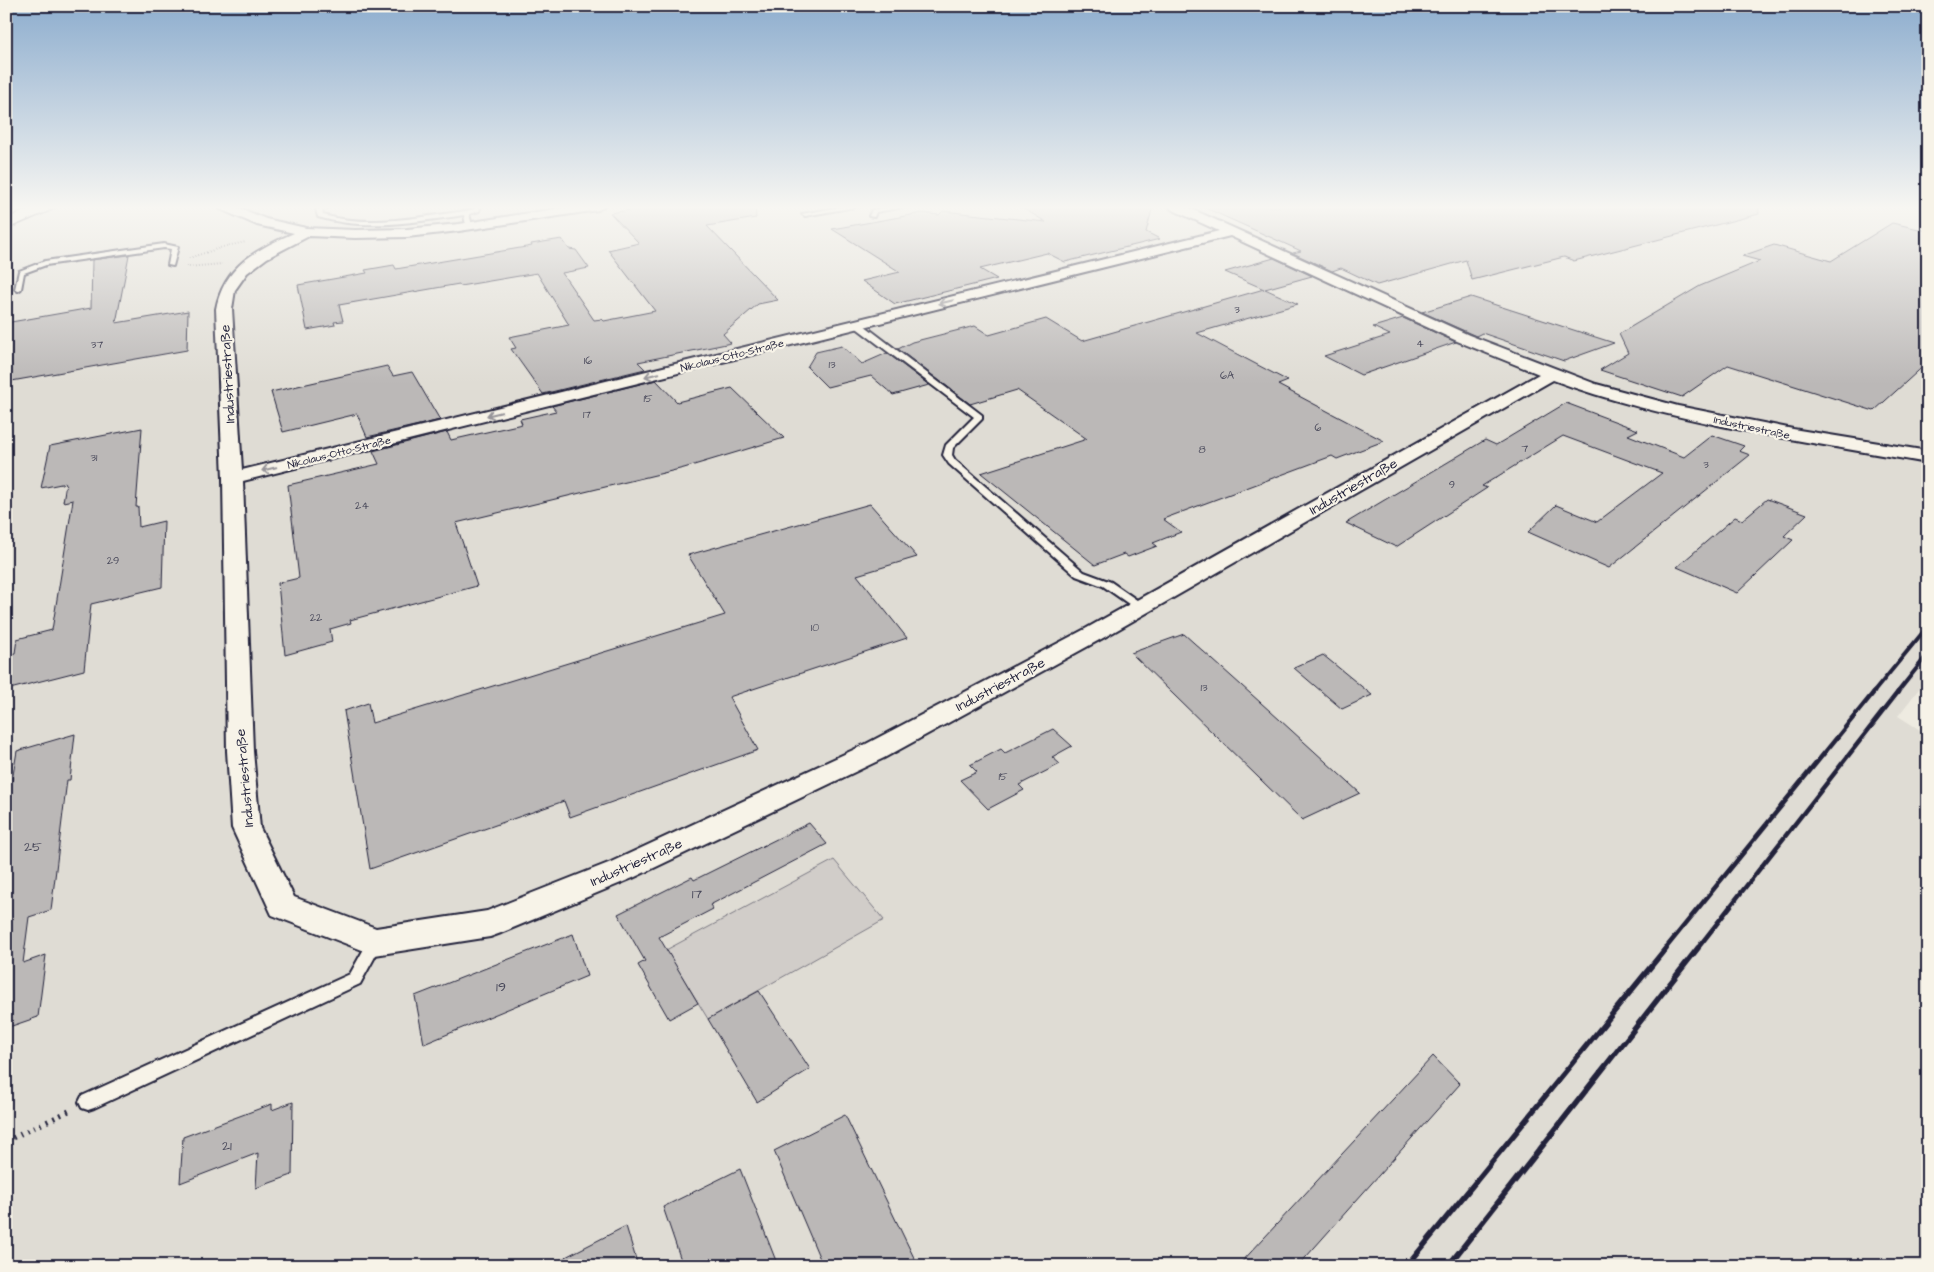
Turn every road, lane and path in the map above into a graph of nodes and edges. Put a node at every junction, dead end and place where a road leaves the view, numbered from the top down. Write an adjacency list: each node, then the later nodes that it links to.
1 (39, 265): 7 (lane)
2 (199, 265): 6 (path)
3 (249, 265): 11 (street, Industriestraße)
4 (1095, 265): 8 (street, Nikolaus-Otto-Straße, one-way to 8)
5 (1304, 265): 9 (street, Industriestraße)
6 (179, 267)
7 (18, 290)
8 (857, 324): 11 (street, Nikolaus-Otto-Straße, one-way to 11); 12 (lane)
9 (1551, 374): 10 (street, Industriestraße); 12 (street, Industriestraße)
10 (1928, 457)
11 (233, 478): 13 (street, Industriestraße)
12 (1140, 607): 13 (street, Industriestraße)
13 (375, 942): 14 (lane)
14 (88, 1102): 15 (path)
15 (6, 1141)

